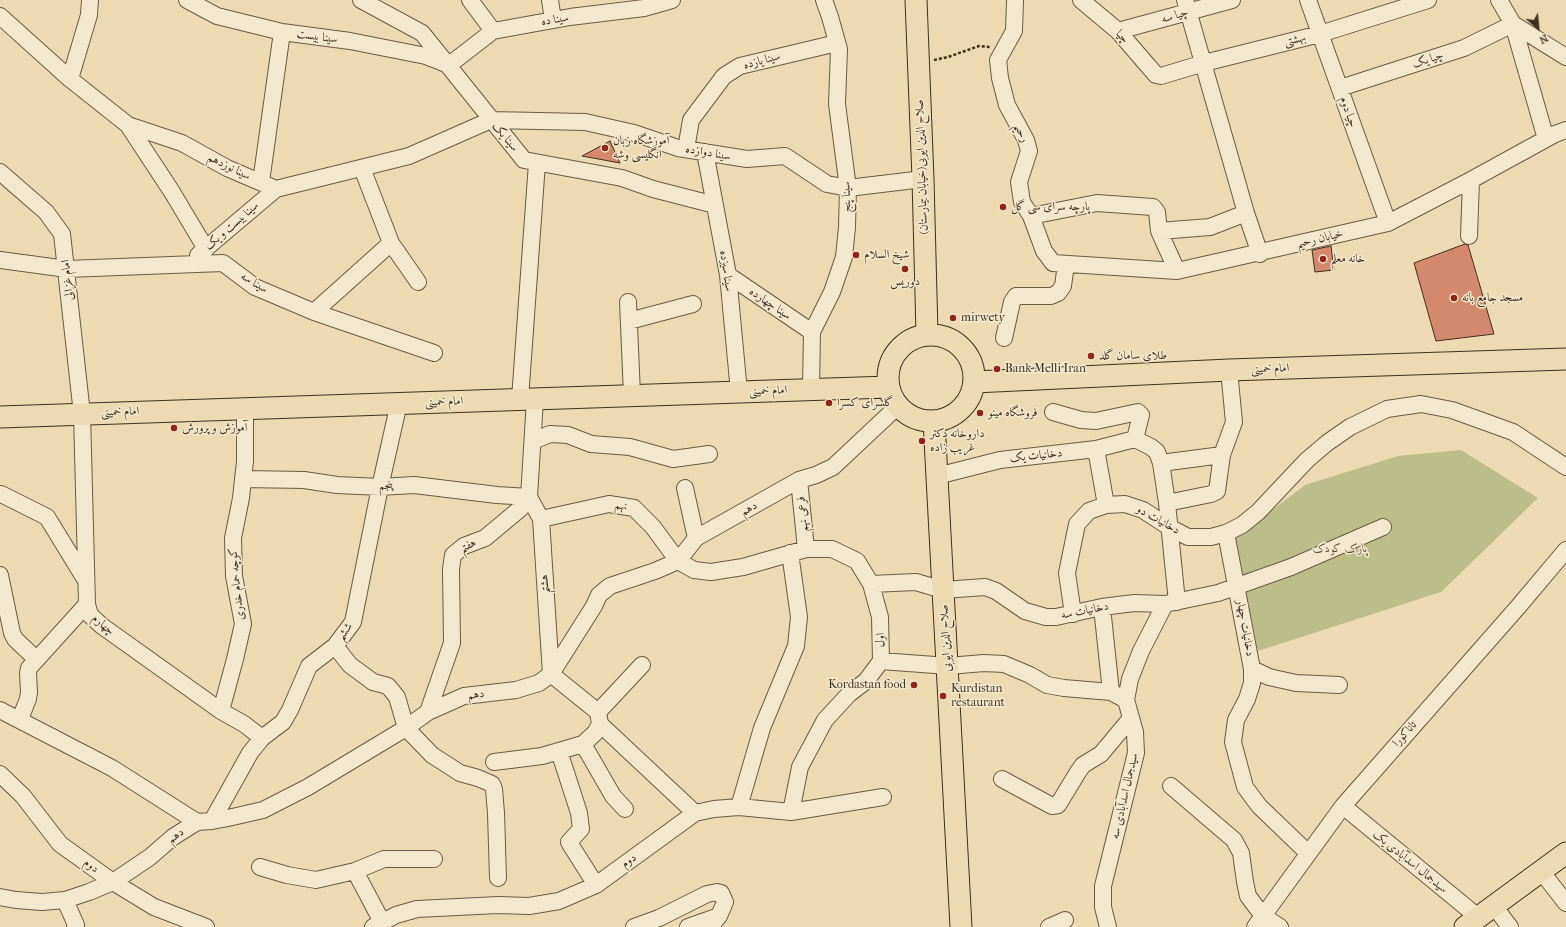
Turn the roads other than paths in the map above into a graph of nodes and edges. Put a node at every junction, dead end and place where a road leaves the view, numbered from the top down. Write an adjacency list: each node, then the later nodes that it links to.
1 (90, 0): 28 (street)
2 (188, 0): 20 (street, سینا بیست)
3 (361, 0): 26 (street, سینا یک)
4 (470, 0): 19 (street)
5 (550, 0): 17 (street)
6 (672, 0): 17 (street, سینا ده)
7 (824, 0): 23 (street, سینا پنج)
8 (916, 0): 39 (main road, صلاح الدین ایوبی(خیابان بیمارستان))
9 (1015, 0): 45 (street, رحیم)
10 (1081, 0): 21 (street, چیا)
11 (1232, 0): 15 (street, چیا سه)
12 (1308, 0): 22 (street, چیا دوم)
13 (1428, 0): 22 (street, بهشتی)
14 (1499, 0): 18 (street)
15 (1187, 6): 21 (street, چیا سه); 25 (street)
16 (0, 16): 28 (street, سینا نوزدهم)
17 (553, 20): 19 (street, سینا ده)
18 (1513, 24): 24 (street); 29 (street, چیا یک); 33 (street)
19 (493, 31): 26 (street, سینا ده)
20 (282, 32): 26 (street, سینا بیست); 41 (street)
21 (1118, 32): 27 (street, چیا)
22 (1320, 34): 25 (street, بهشتی); 29 (street, چیا دوم)
23 (837, 42): 34 (street, سینا یازده); 42 (street, سینا پنج)
24 (1566, 57)
25 (1204, 63): 27 (street, بهشتی); 44 (street)
26 (449, 65): 30 (street, سینا یک)
27 (1161, 76)
28 (70, 79): 31 (street, سینا نوزدهم)
29 (1340, 88): 46 (street, چیا دوم)
30 (491, 120): 34 (street, سینا دوازده); 36 (street, سینا یک); 37 (street)
31 (128, 125): 41 (street, سینا نوزدهم); 50 (street)
32 (1566, 130): 33 (street, خیابان رحیم)
33 (1546, 139): 40 (street, خیابان رحیم)
34 (686, 149): 35 (street, سینا دوازده)
35 (705, 152): 42 (street, سینا دوازده); 43 (street, سینا سیزده)
36 (536, 163): 43 (street, سینا یک); 74 (street)
37 (362, 168): 41 (street); 49 (street)
38 (0, 172): 55 (street, امام غزالی)
39 (923, 180): 42 (street, سینا دوازده); 64 (main road, صلاح الدین ایوبی(خیابان بیمارستان))
40 (1471, 180): 46 (street, خیابان رحیم); 48 (street)
41 (268, 186): 50 (street, سینا بیست و یک)
42 (848, 188): 63 (street, سینا پنج)
43 (715, 206): 57 (street, سینا سیزده)
44 (1246, 213): 47 (street); 51 (street)
45 (1031, 216): 47 (street); 53 (street, رحیم)
46 (1388, 223): 51 (street, خیابان رحیم)
47 (1159, 231): 56 (street)
48 (1469, 236)
49 (391, 243): 58 (street); 61 (street)
50 (206, 248): 54 (street, سینا بیست و یک)
51 (1260, 254): 56 (street, خیابان رحیم)
52 (0, 260): 55 (street, سینا سه)
53 (1060, 263): 56 (street, خیابان رحیم); 65 (street)
54 (187, 264): 55 (street, سینا سه); 61 (street, سینا سه)
55 (67, 269): 79 (street, امام غزالی)
56 (1177, 272)
57 (728, 275): 63 (street, سینا چهارده); 72 (street, سینا سیزده)
58 (418, 282)
59 (628, 302): 62 (street)
60 (694, 304): 62 (street)
61 (314, 312): 66 (street, سینا سه)
62 (629, 321): 73 (street)
63 (812, 332): 71 (street, سینا پنج)
64 (927, 334): 69 (main road); 70 (main road)
65 (1004, 338)
66 (434, 353)
67 (1566, 359): 68 (main road, امام خمینی)
68 (1229, 370): 69 (main road, امام خمینی); 86 (street)
69 (974, 382): 81 (main road)
70 (888, 387): 71 (main road, امام خمینی); 76 (main road)
71 (812, 389): 72 (main road, امام خمینی)
72 (739, 392): 73 (main road, امام خمینی)
73 (632, 395): 74 (main road, امام خمینی)
74 (528, 399): 75 (main road, امام خمینی); 83 (street)
75 (399, 403): 77 (main road, امام خمینی); 92 (street, ششم)
76 (898, 406): 81 (main road); 91 (street, دهم)
77 (245, 408): 79 (main road, امام خمینی); 90 (street, کوچه حمام خدری)
78 (1053, 412): 82 (street)
79 (82, 414): 80 (main road, امام خمینی); 108 (street, چهارم)
80 (0, 417)
81 (934, 421): 89 (main road, صلاح الدین ایوبی)
82 (1135, 440): 84 (street, دخانیات یک); 87 (street)
83 (533, 441): 85 (street); 95 (street)
84 (1096, 449): 89 (street, دخانیات یک); 97 (street)
85 (709, 454)
86 (1222, 455): 87 (street); 96 (street)
87 (1161, 463): 96 (street)
88 (1566, 467): 101 (street, دخانیات دو)
89 (937, 476): 111 (main road, صلاح الدین ایوبی)
90 (243, 479): 92 (street, پنجم); 127 (street, کوچه حمام خدری)
91 (799, 480): 102 (street, دهم); 103 (street, فرعی نهم)
92 (380, 487): 95 (street, پنجم); 116 (street, ششم)
93 (685, 488): 102 (street)
94 (1, 494): 108 (street)
95 (529, 497): 98 (street, هشتم); 128 (street, هفتم)
96 (1167, 502): 99 (street)
97 (1106, 505): 99 (street, دخانیات دو); 115 (street, دخانیات دو)
98 (541, 519): 106 (street, نهم); 122 (street, هشتم)
99 (1170, 527): 101 (street, دخانیات دو); 112 (street)
100 (1383, 527): 110 (street, دخانیات سه)
101 (1226, 533): 110 (street, دخانیات چهار)
102 (696, 538): 106 (street, دهم)
103 (806, 549): 105 (street, اول); 109 (street, اول)
104 (1566, 550): 141 (street, تاناکورا)
105 (790, 553): 106 (street, اول); 142 (street)
106 (678, 561): 122 (street, دهم)
107 (0, 575): 117 (street)
108 (87, 581): 113 (street, چهارم)
109 (871, 584): 111 (street, دخانیات سه); 118 (street, اول)
110 (1237, 587): 112 (street, دخانیات سه); 121 (street, دخانیات چهار)
111 (943, 590): 115 (street, دخانیات سه); 120 (main road, صلاح الدین ایوبی)
112 (1171, 603): 114 (street, دخانیات سه); 125 (street)
113 (87, 604): 117 (street); 127 (street, چهارم)
114 (1102, 607): 115 (street, دخانیات سه); 124 (street)
115 (1073, 614)
116 (335, 646): 132 (street); 133 (street, ششم)
117 (36, 659): 131 (street)
118 (881, 661): 120 (street); 144 (street, اول)
119 (642, 665): 129 (street)
120 (948, 666): 124 (street); 168 (main road, صلاح الدین ایوبی)
121 (1252, 669): 123 (street); 147 (street, دخانیات چهار)
122 (551, 674): 128 (street, دهم); 129 (street)
123 (1339, 685)
124 (1111, 692): 125 (street)
125 (1126, 700): 130 (street, سیدجمال اسدآبادی سه)
126 (0, 710): 131 (street)
127 (221, 711): 133 (street, چهارم)
128 (428, 712): 132 (street, دهم)
129 (599, 718): 134 (street); 145 (street)
130 (1131, 718): 138 (street); 170 (street, سیدجمال اسدآبادی سه)
131 (20, 719): 146 (street)
132 (406, 728): 146 (street, دهم); 153 (street)
133 (262, 738): 146 (street, ششم)
134 (583, 744): 135 (street); 143 (street)
135 (559, 751): 136 (street); 155 (street)
136 (494, 762)
137 (0, 774): 154 (street, دوم)
138 (1002, 779)
139 (1171, 786): 162 (street)
140 (883, 797): 144 (street, دوم)
141 (1343, 806): 147 (street, تاناکورا); 159 (street, سیدجمال اسدآبادی یک)
142 (739, 807): 144 (street, دوم); 145 (street, دوم)
143 (625, 810)
144 (791, 812)
145 (695, 813): 155 (street, دوم)
146 (204, 822): 154 (street, دهم)
147 (1308, 853): 162 (street, تاناکورا)
148 (1566, 853): 152 (main road)
149 (434, 859): 151 (street)
150 (260, 867): 151 (street)
151 (355, 871): 163 (street)
152 (1541, 871): 158 (street); 159 (main road)
153 (498, 878)
154 (113, 882): 157 (street, دهم); 165 (street, دوم)
155 (596, 885): 163 (street, دوم)
156 (0, 897): 157 (street, دهم)
157 (66, 900): 164 (street)
158 (1566, 903)
159 (1479, 917): 172 (street, سیدجمال اسدآبادی یک)
160 (1065, 920): 169 (street)
161 (714, 921): 166 (street); 167 (street)
162 (1259, 922): 171 (street)
163 (377, 925)
164 (77, 926)
165 (206, 927)
166 (634, 927)
167 (688, 927)
168 (961, 927)
169 (1049, 927)
170 (1108, 927)
171 (1280, 927)
172 (1510, 927)

